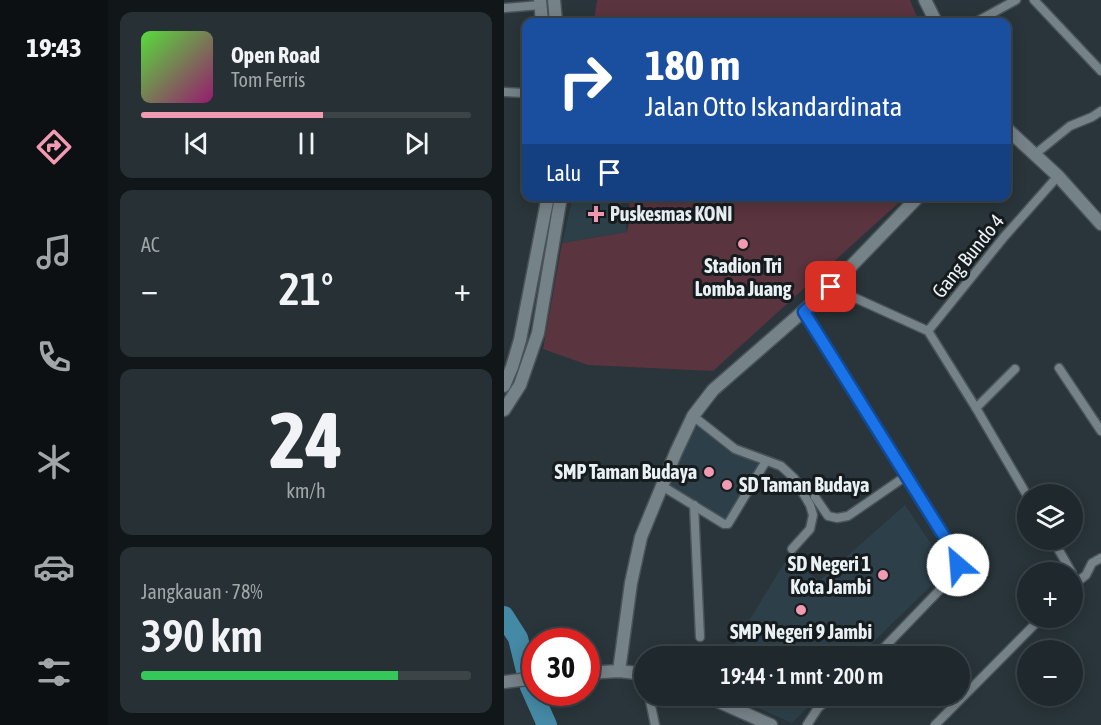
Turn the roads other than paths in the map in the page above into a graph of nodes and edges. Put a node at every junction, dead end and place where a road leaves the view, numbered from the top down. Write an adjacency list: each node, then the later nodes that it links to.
1 (554, 0): 8 (main road)
2 (925, 0): 9 (main road)
3 (1016, 0): 10 (street)
4 (1034, 0): 11 (street)
5 (540, 2): 6 (street); 7 (main road)
6 (504, 8)
7 (542, 18)
8 (556, 18)
9 (934, 18)
10 (983, 18)
11 (1101, 71)
12 (504, 92): 13 (street)
13 (522, 93)
14 (1101, 111): 16 (street)
15 (1011, 133): 16 (main road)
16 (1034, 154): 17 (main road)
17 (1058, 176): 22 (main road); 25 (street, Gang Bundo 4)
18 (549, 201): 21 (main road)
19 (558, 201): 21 (main road)
20 (914, 201): 23 (main road)
21 (551, 215): 28 (main road); 30 (main road)
22 (1099, 217)
23 (831, 287): 24 (main road); 25 (street)
24 (804, 312): 31 (main road); 34 (street)
25 (928, 331): 29 (street)
26 (1059, 368): 32 (street)
27 (1015, 369): 29 (street)
28 (504, 386)
29 (976, 408): 35 (street)
30 (504, 410)
31 (693, 416): 33 (street); 36 (main road)
32 (1101, 431)
33 (766, 461): 38 (street); 39 (street)
34 (906, 476): 37 (street); 44 (street)
35 (1020, 484)
36 (662, 486): 38 (street); 45 (main road)
37 (815, 497)
38 (694, 505): 43 (street)
39 (792, 549)
40 (1101, 558): 41 (street)
41 (1083, 576)
42 (1031, 628): 56 (street)
43 (700, 637)
44 (886, 646)
45 (619, 670): 46 (main road); 47 (main road)
46 (600, 672)
47 (634, 672)
48 (522, 680): 49 (main road)
49 (504, 682)
50 (651, 706): 53 (street)
51 (728, 706): 54 (main road)
52 (820, 706): 55 (street)
53 (655, 725)
54 (771, 725)
55 (807, 725)
56 (935, 725)

